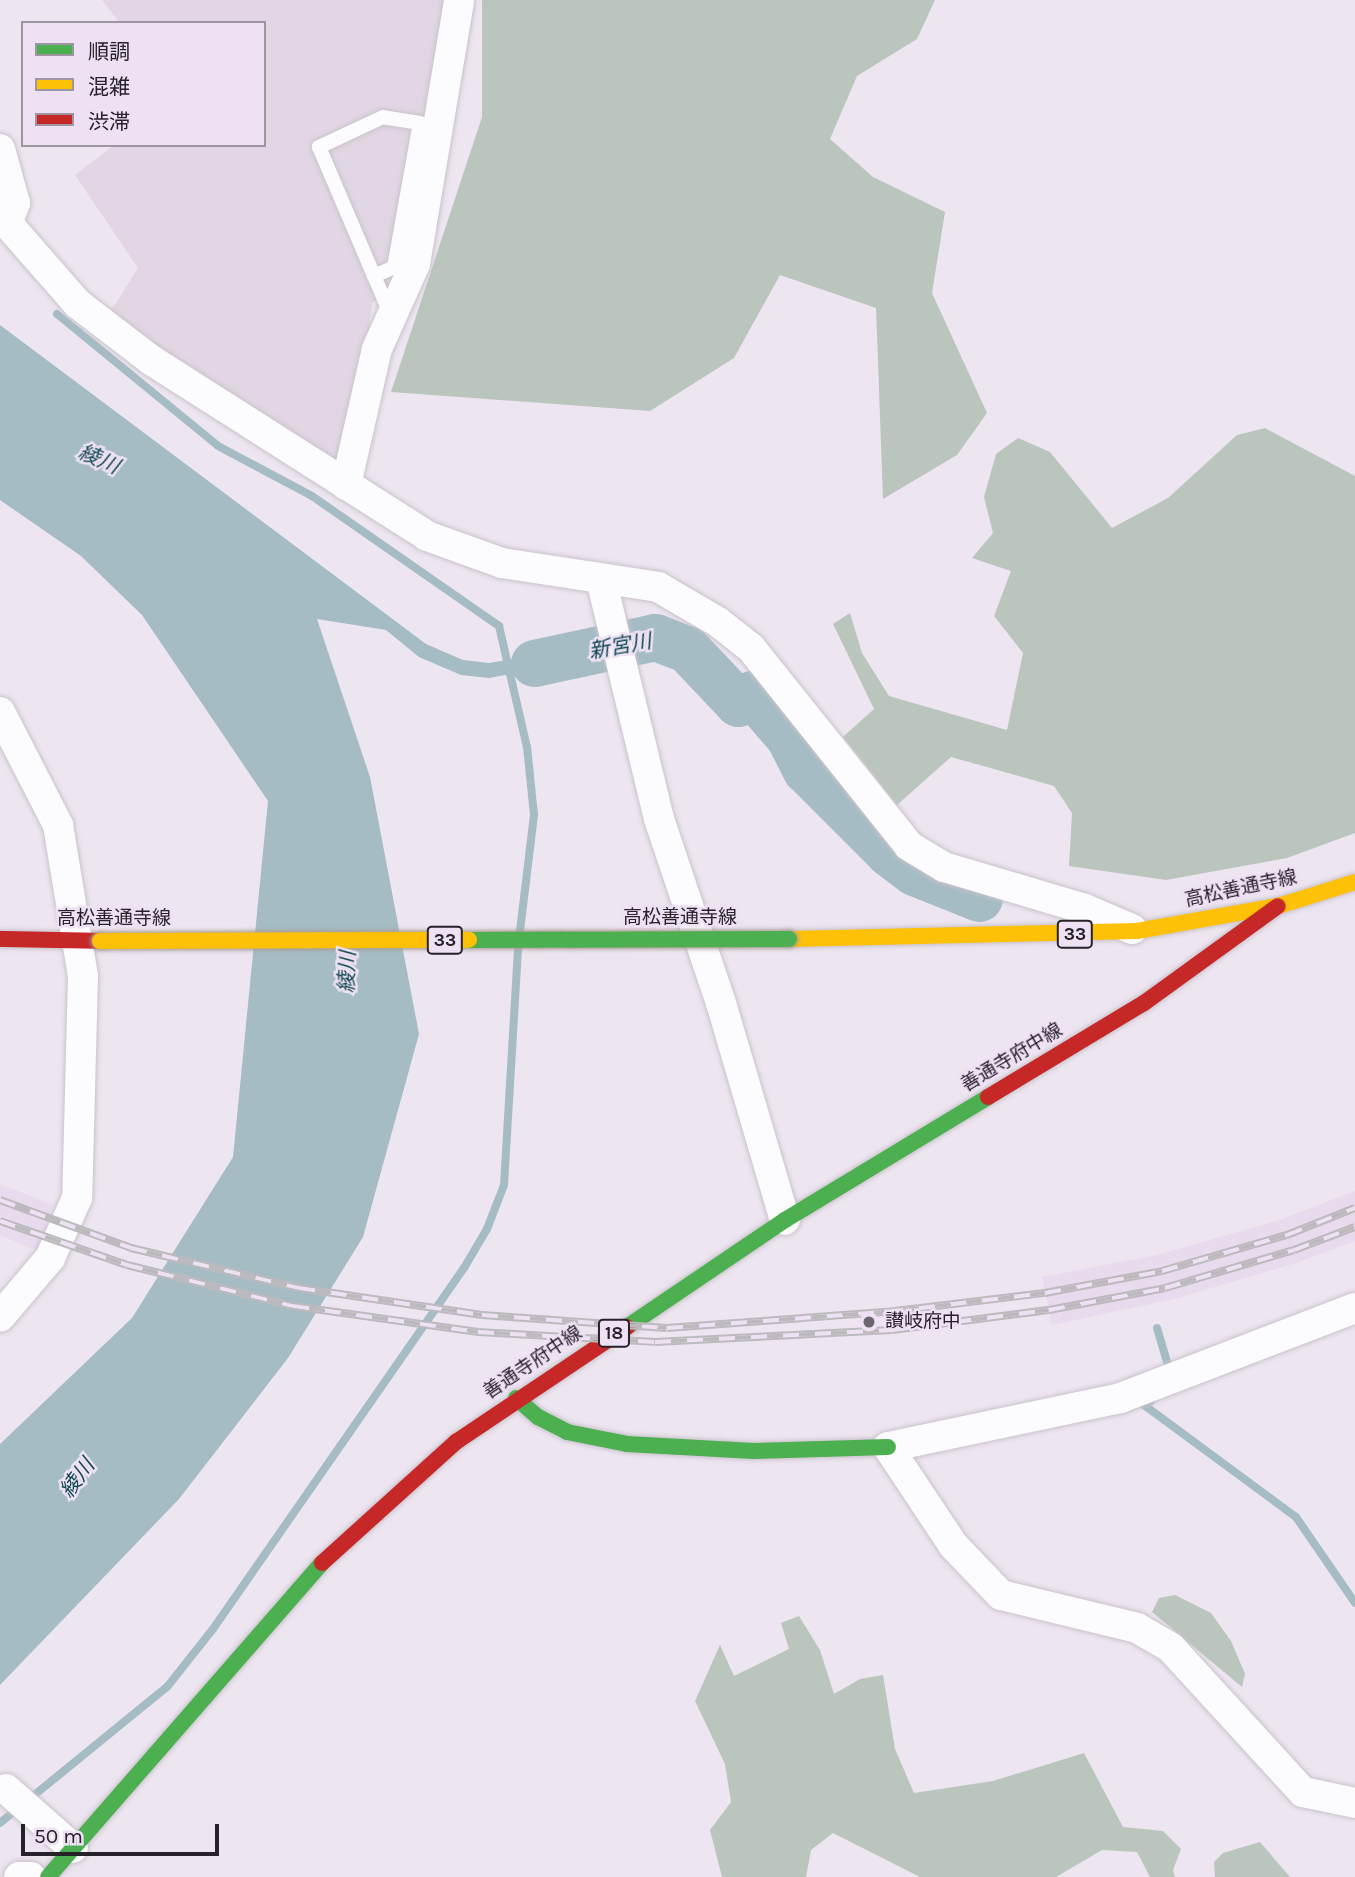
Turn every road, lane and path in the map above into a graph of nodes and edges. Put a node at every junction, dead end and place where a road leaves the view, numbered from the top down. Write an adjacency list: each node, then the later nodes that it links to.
1 (459, 0): 5 (street)
2 (0, 149): 3 (street)
3 (4, 220): 6 (street)
4 (374, 276): 4 (lane); 5 (lane)
5 (391, 317): 6 (street)
6 (346, 485): 7 (street)
7 (601, 579): 12 (street); 16 (street)
8 (0, 712): 13 (street)
9 (1355, 882): 10 (main road, 高松善通寺線 / 33)
10 (1278, 906): 12 (main road, 高松善通寺線 / 33); 15 (main road, 善通寺府中線 / 18)
11 (0, 939): 13 (main road, 高松善通寺線 / 33)
12 (1146, 939): 13 (main road, 高松善通寺線 / 33, bridge)
13 (88, 940): 18 (street)
14 (1166, 966): 15 (main road)
15 (1162, 991): 16 (main road, 善通寺府中線 / 18)
16 (785, 1220): 19 (main road, 善通寺府中線 / 18)
17 (1355, 1308): 20 (street)
18 (0, 1317)
19 (516, 1398): 20 (main road); 23 (main road, 善通寺府中線 / 18)
20 (888, 1447): 22 (street)
21 (20, 1801): 23 (street)
22 (1355, 1803)
23 (73, 1848): 26 (main road, 善通寺府中線 / 18)
24 (19, 1877): 25 (street)
25 (31, 1877)
26 (48, 1877)

